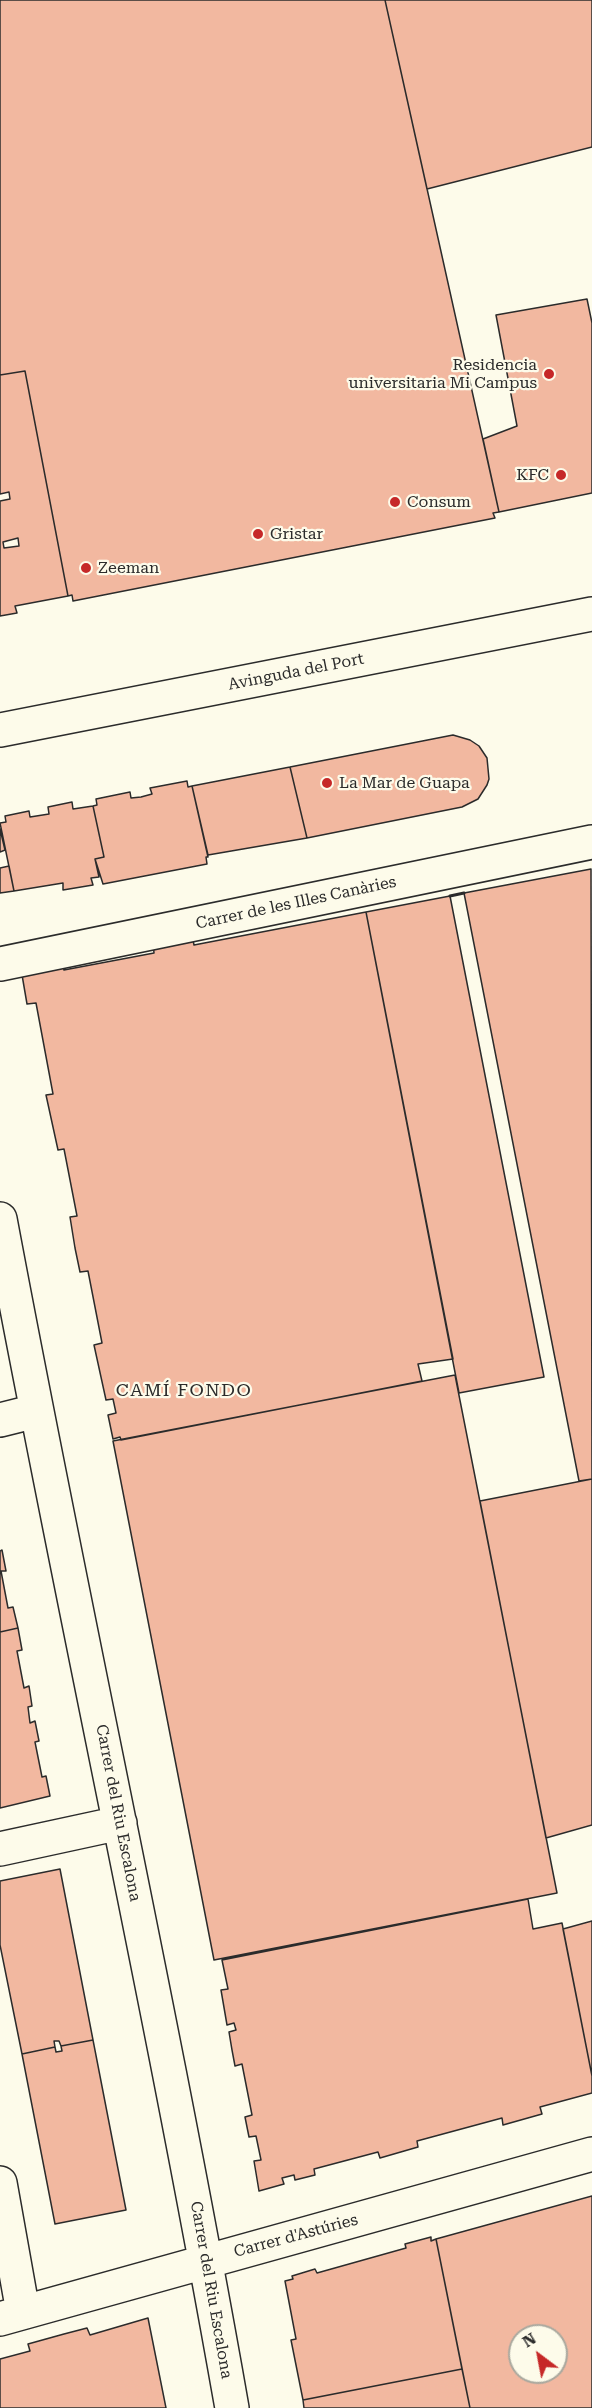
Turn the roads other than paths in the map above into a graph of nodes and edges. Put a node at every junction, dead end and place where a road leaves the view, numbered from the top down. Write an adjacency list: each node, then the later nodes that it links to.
1 (592, 614): 2 (street, Avinguda del Port)
2 (0, 730)
3 (592, 842): 4 (street, Carrer de les Illes Canàries)
4 (0, 964)
5 (0, 1219): 6 (street, Carrer del Riu Escalona)
6 (36, 1411): 7 (street); 8 (street, Carrer del Riu Escalona)
7 (0, 1420)
8 (120, 1823): 9 (street); 12 (street, Carrer del Riu Escalona)
9 (0, 1849)
10 (592, 2154): 12 (street, Carrer d'Astúries)
11 (0, 2183): 13 (street)
12 (206, 2261): 13 (street, Carrer d'Astúries); 14 (street, Carrer del Riu Escalona)
13 (12, 2316)
14 (232, 2408)

